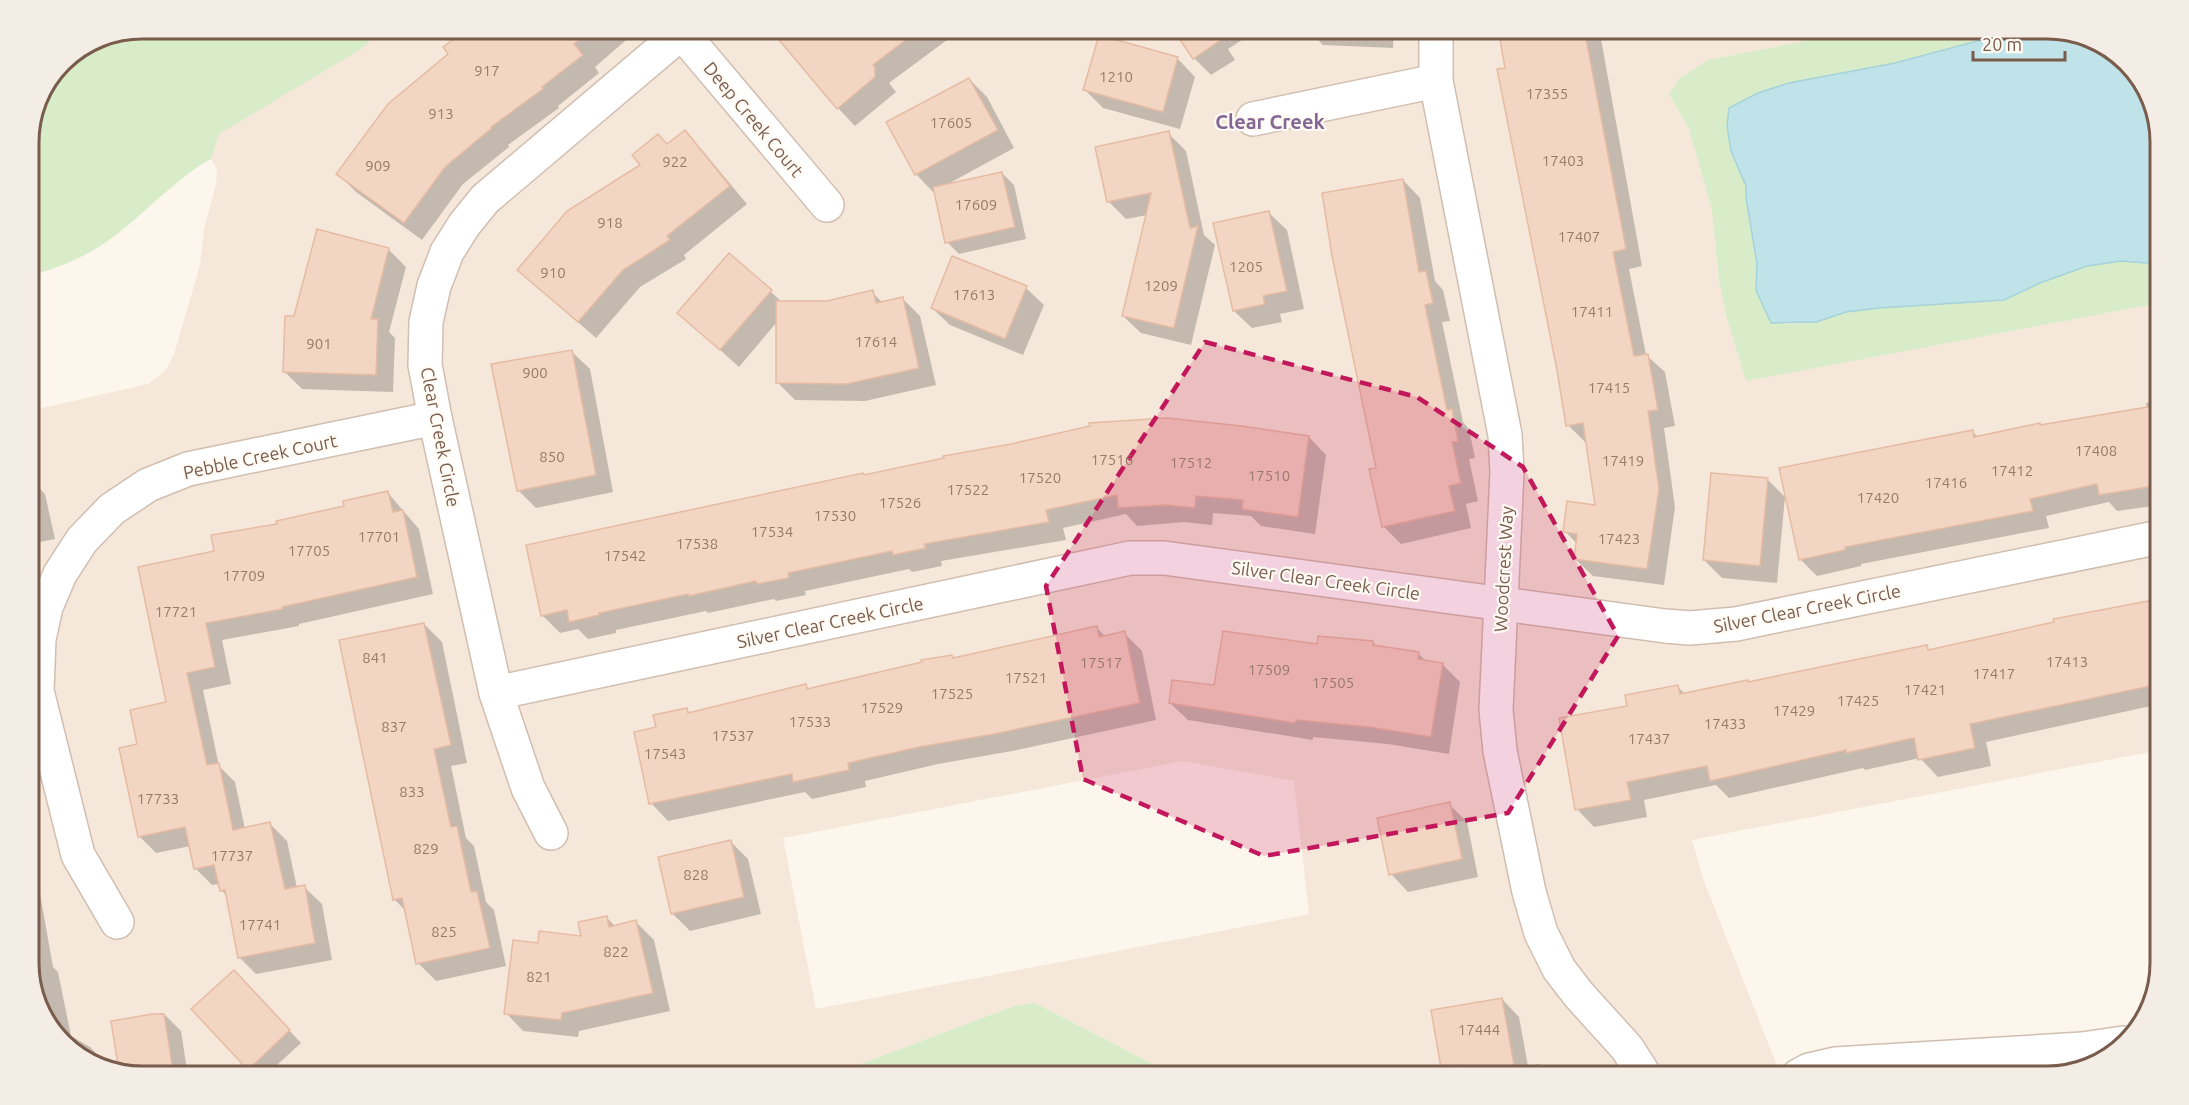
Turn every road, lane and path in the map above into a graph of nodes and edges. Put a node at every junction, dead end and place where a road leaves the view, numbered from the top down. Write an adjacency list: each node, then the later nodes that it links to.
1 (675, 39): 7 (street, Clear Creek Circle)
2 (691, 39): 6 (street, Deep Creek Court)
3 (1436, 39): 4 (street, Woodcrest Way)
4 (1436, 81): 5 (street); 9 (street, Woodcrest Way)
5 (1253, 119)
6 (826, 205)
7 (435, 418): 10 (street, Pebble Creek Court); 11 (street, Clear Creek Circle)
8 (2150, 539): 9 (street, Silver Clear Creek Circle)
9 (1501, 603): 11 (street, Silver Clear Creek Circle); 16 (street, Woodcrest Way)
10 (39, 639)
11 (496, 693): 13 (street, Clear Creek Circle)
12 (39, 695): 14 (street, Pebble Creek Court)
13 (551, 833)
14 (117, 922)
15 (2110, 1045): 17 (street)
16 (1638, 1066)
17 (1825, 1066)

